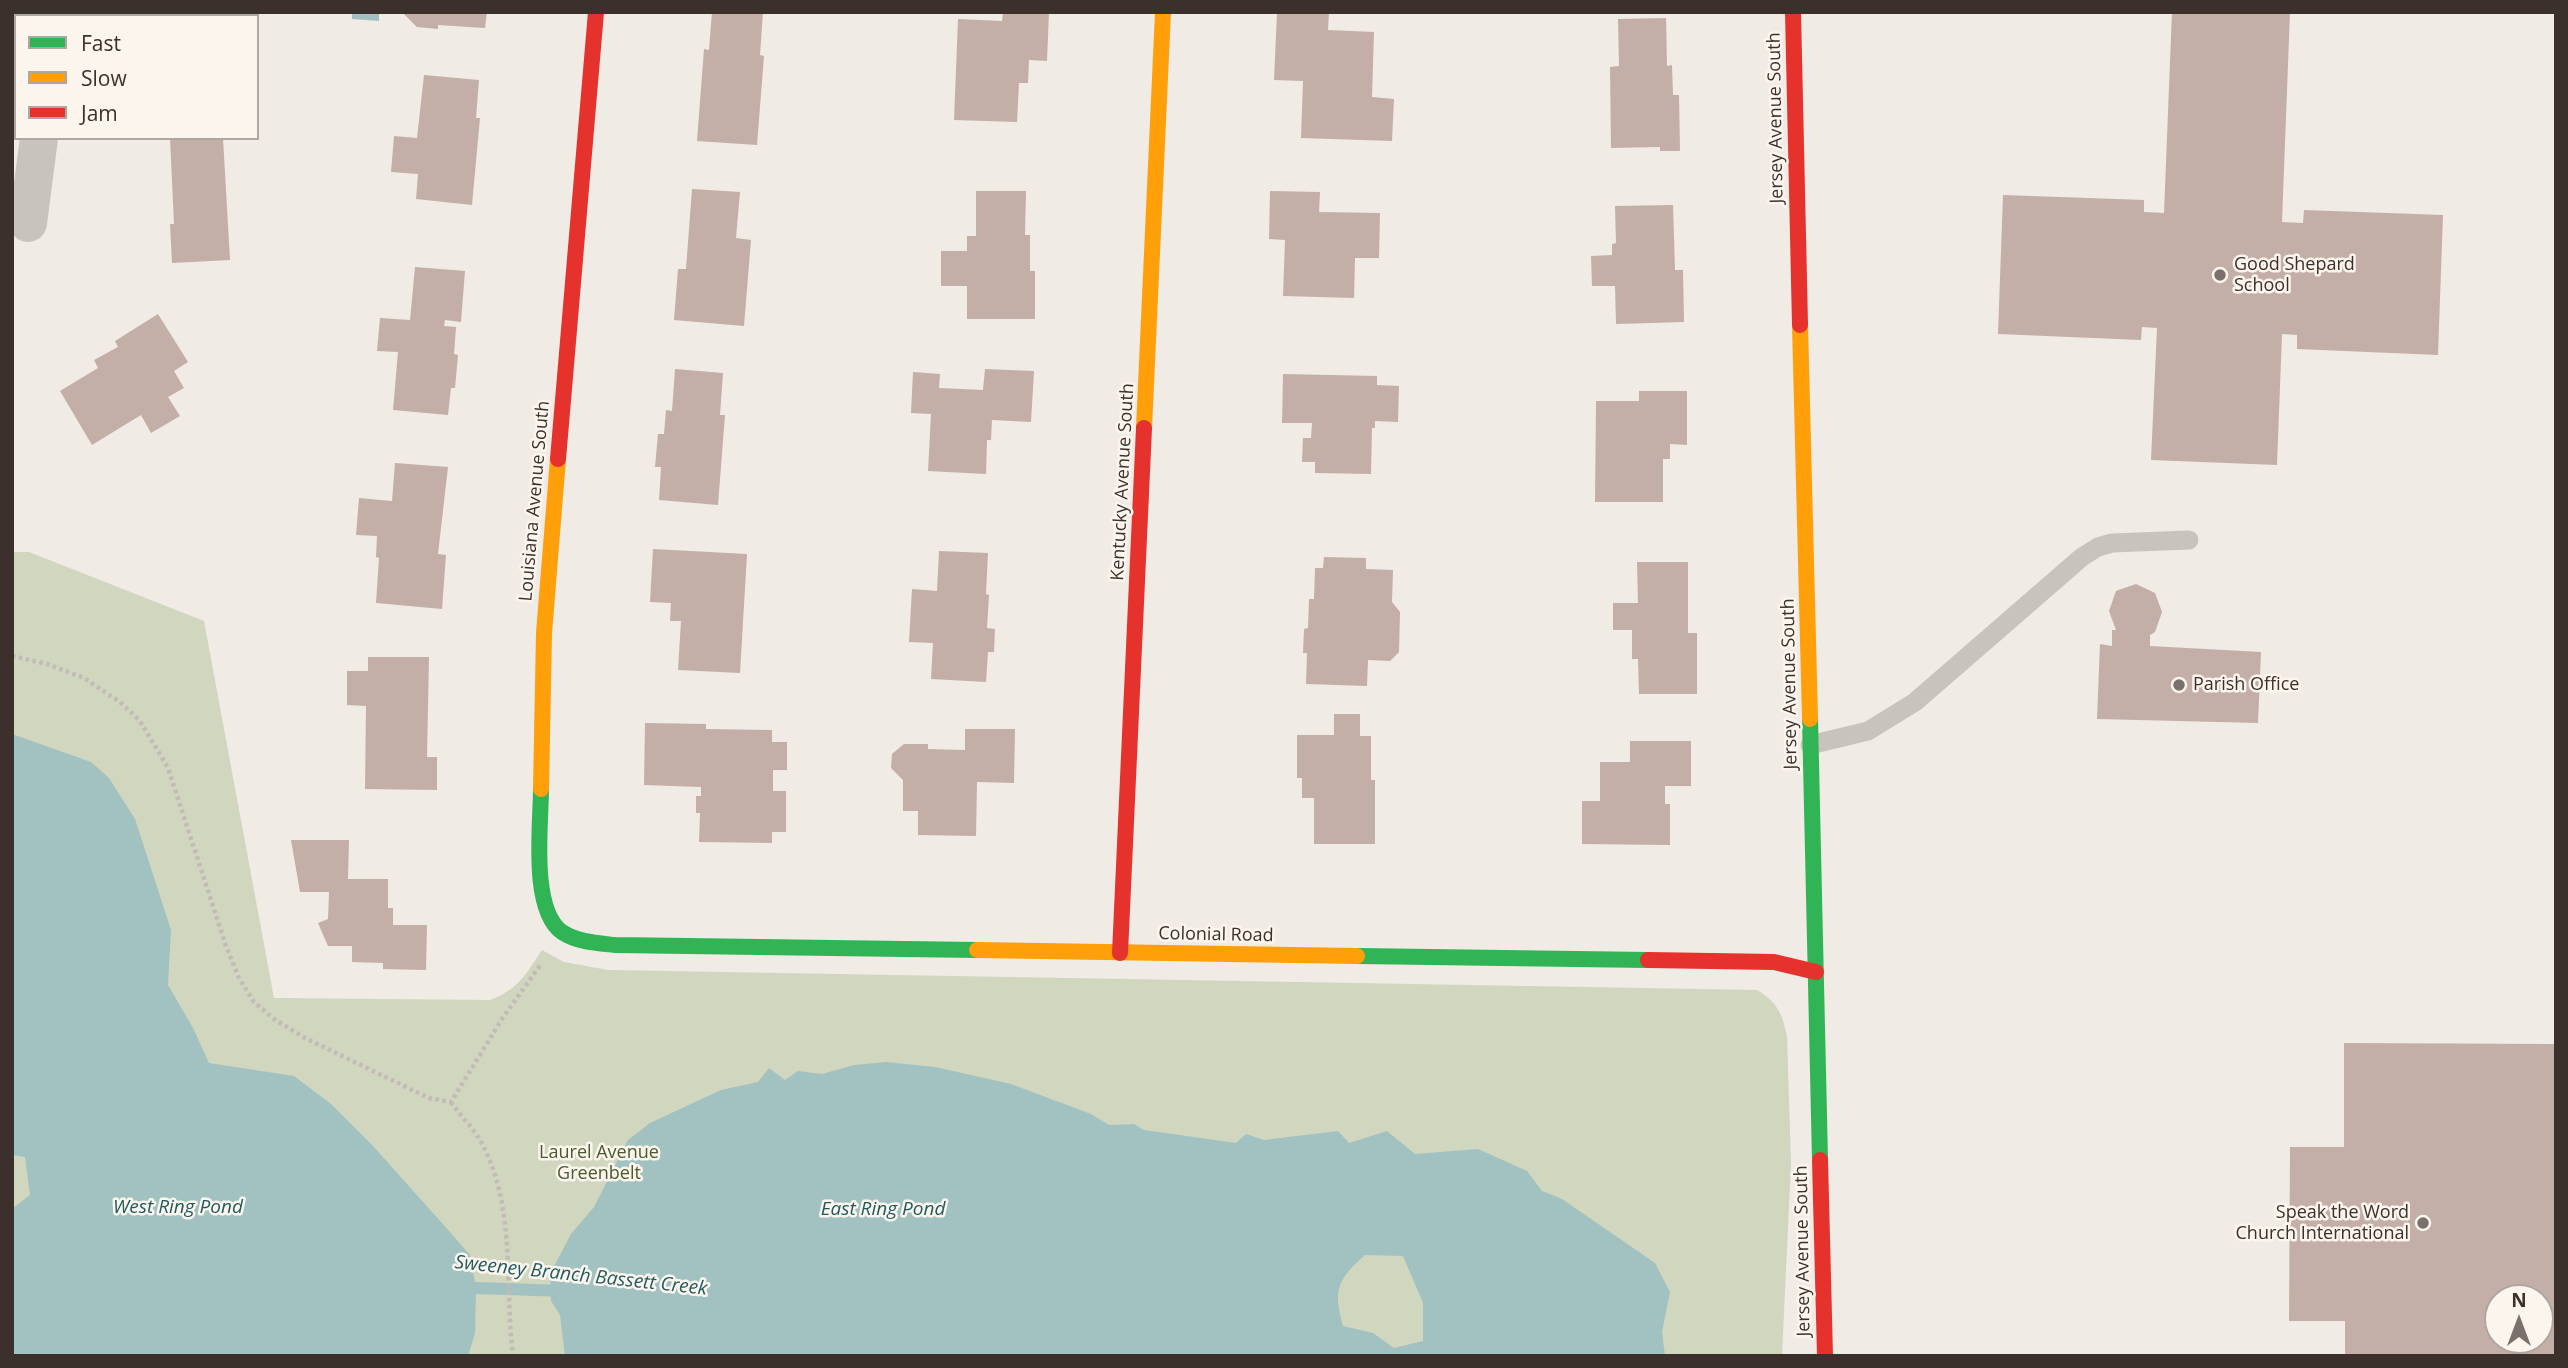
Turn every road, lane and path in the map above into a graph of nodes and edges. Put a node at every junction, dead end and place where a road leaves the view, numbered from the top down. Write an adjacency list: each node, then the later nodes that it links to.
1 (596, 12): 9 (street, Louisiana Avenue South)
2 (1163, 12): 10 (street, Kentucky Avenue South)
3 (1793, 12): 8 (street, Jersey Avenue South)
4 (39, 140): 5 (street)
5 (28, 223)
6 (2189, 540): 8 (lane)
7 (12, 656): 12 (path)
8 (1810, 745): 11 (street, Jersey Avenue South)
9 (561, 931): 10 (street, Colonial Road); 12 (path)
10 (1120, 953): 11 (street, Colonial Road)
11 (1816, 972): 14 (street, Jersey Avenue South)
12 (451, 1102): 13 (path)
13 (513, 1356)
14 (1825, 1356)

